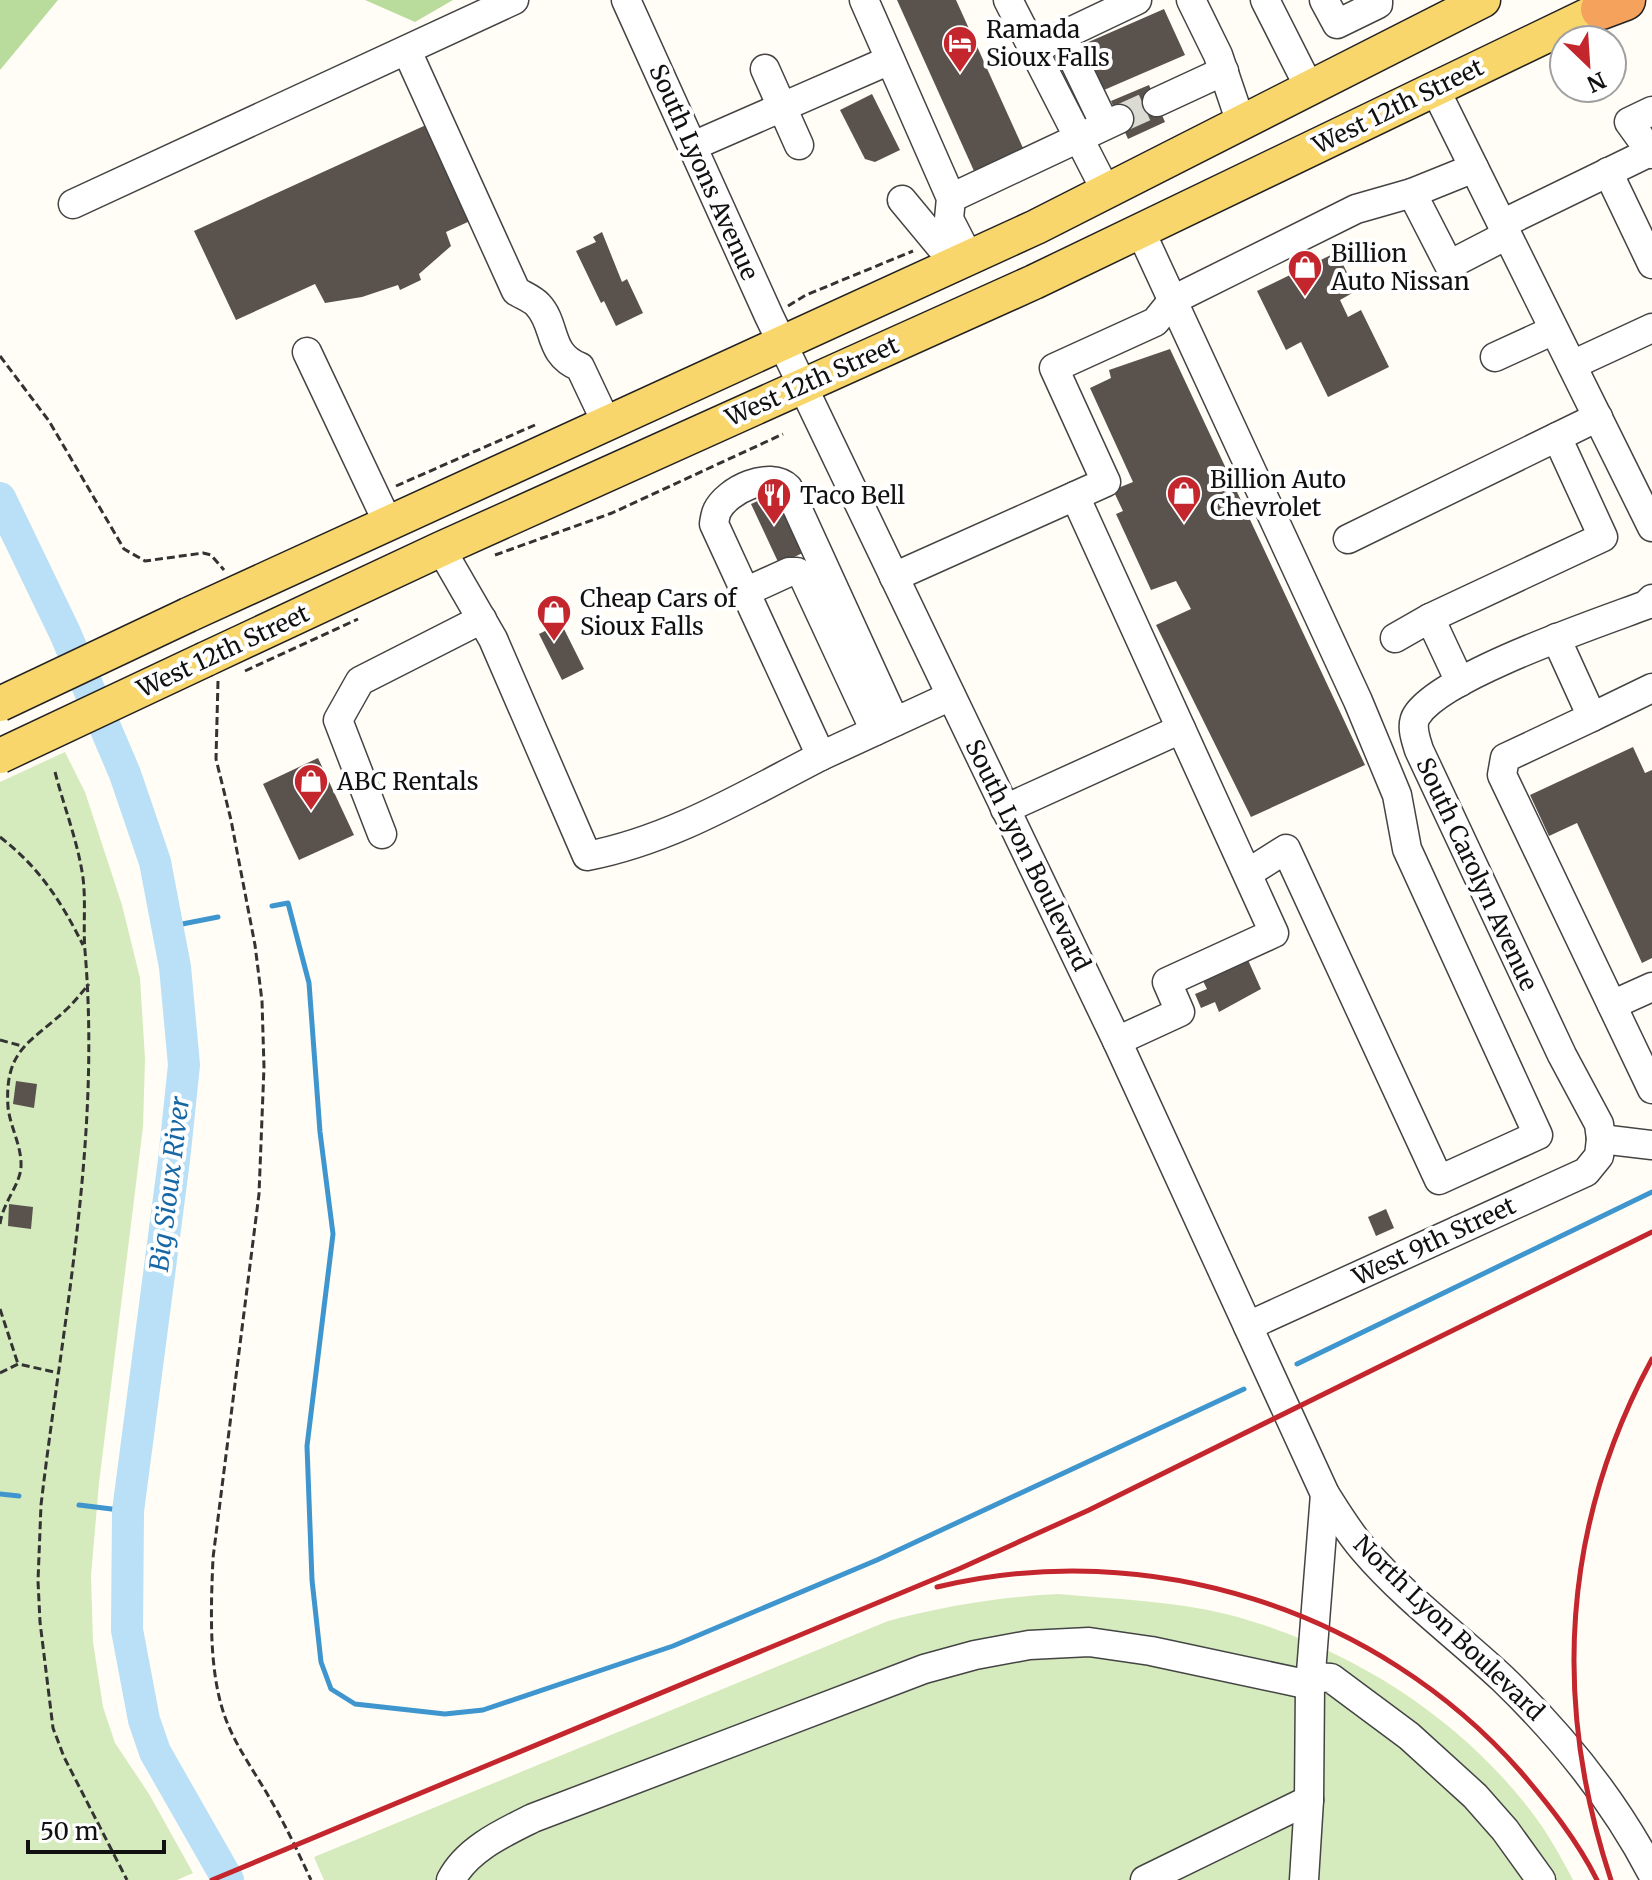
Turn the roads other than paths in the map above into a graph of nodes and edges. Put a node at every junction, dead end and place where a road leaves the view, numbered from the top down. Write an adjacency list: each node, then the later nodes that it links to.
1 (514, 0): 14 (street)
2 (626, 0): 26 (street, South Lyons Avenue)
3 (864, 0): 15 (street)
4 (1008, 0): 13 (street)
5 (1137, 0): 12 (street)
6 (1191, 0): 17 (street)
7 (1265, 0): 18 (street)
8 (1378, 0): 11 (street)
9 (1483, 0): 18 (main road, West 12th Street)
10 (1616, 3): 19 (main road, West 12th Street)
11 (1331, 12)
12 (1062, 36): 13 (street); 24 (street)
13 (1032, 50): 24 (street)
14 (407, 51): 34 (street); 48 (street)
15 (890, 60): 21 (street); 32 (street)
16 (765, 69): 21 (street)
17 (1224, 71): 20 (street); 23 (street)
18 (1310, 89): 23 (main road, West 12th Street)
19 (1435, 89): 28 (street); 36 (main road, West 12th Street)
20 (1157, 102)
21 (783, 107): 25 (street); 26 (street)
22 (1652, 111): 27 (street)
23 (1241, 123): 30 (main road, West 12th Street)
24 (1079, 137): 30 (street); 32 (street)
25 (799, 145)
26 (693, 146): 42 (street, South Lyons Avenue)
27 (1651, 152): 29 (street)
28 (1474, 168): 31 (street); 35 (street)
29 (1608, 172): 35 (street); 38 (street)
30 (1106, 191): 37 (main road, West 12th Street)
31 (1412, 193): 35 (street); 39 (street)
32 (951, 198): 37 (street)
33 (902, 200): 37 (street)
34 (73, 204)
35 (1505, 229): 41 (street)
36 (1140, 230): 39 (street); 46 (main road, West 12th Street)
37 (962, 261): 42 (main road, West 12th Street)
38 (1652, 264)
39 (1173, 300): 50 (street); 73 (street)
40 (1652, 328): 45 (street)
41 (1554, 330): 44 (street); 45 (street)
42 (783, 343): 46 (street, South Lyons Avenue); 48 (main road, West 12th Street)
43 (307, 352): 51 (street)
44 (1495, 357)
45 (1572, 365): 47 (street)
46 (803, 386): 54 (main road, West 12th Street); 55 (street, South Lyon Boulevard)
47 (1598, 417): 49 (street); 52 (street)
48 (606, 422): 51 (main road, West 12th Street)
49 (1557, 437): 53 (street); 58 (street)
50 (1075, 496): 55 (street); 68 (street)
51 (388, 523): 65 (main road, West 12th Street, bridge)
52 (1652, 527)
53 (1348, 539)
54 (449, 560): 59 (street); 69 (main road, West 12th Street, bridge)
55 (894, 577): 64 (street, South Lyon Boulevard)
56 (745, 592): 67 (street); 67 (street); 70 (street)
57 (1652, 599): 61 (street, South Carolyn Avenue)
58 (1430, 618): 60 (street); 62 (street)
59 (482, 619): 70 (street); 72 (street)
60 (1395, 638)
61 (1556, 638): 62 (street, South Carolyn Avenue); 66 (street)
62 (1460, 682): 78 (street, South Carolyn Avenue)
63 (1652, 688): 66 (street)
64 (951, 696): 67 (street); 71 (street, South Lyon Boulevard)
65 (0, 704)
66 (1592, 717): 75 (street)
67 (885, 726): 70 (street)
68 (1181, 729): 71 (street); 73 (street)
69 (0, 756)
70 (821, 756)
71 (1005, 809): 76 (street, South Lyon Boulevard)
72 (382, 834)
73 (1248, 873): 76 (street)
74 (1652, 987): 75 (street)
75 (1612, 1005): 77 (street)
76 (1117, 1041): 80 (street, South Lyon Boulevard)
77 (1652, 1089)
78 (1601, 1139): 79 (street); 80 (street, West 9th Street)
79 (1652, 1145)
80 (1248, 1326): 81 (street, North Lyon Boulevard)
81 (1325, 1494): 82 (street); 84 (street, North Lyon Boulevard)
82 (1310, 1681): 83 (street); 85 (street); 88 (street)
83 (1309, 1800): 86 (street); 87 (street)
84 (1652, 1873)
85 (451, 1880)
86 (1145, 1880)
87 (1304, 1880)
88 (1541, 1880)

